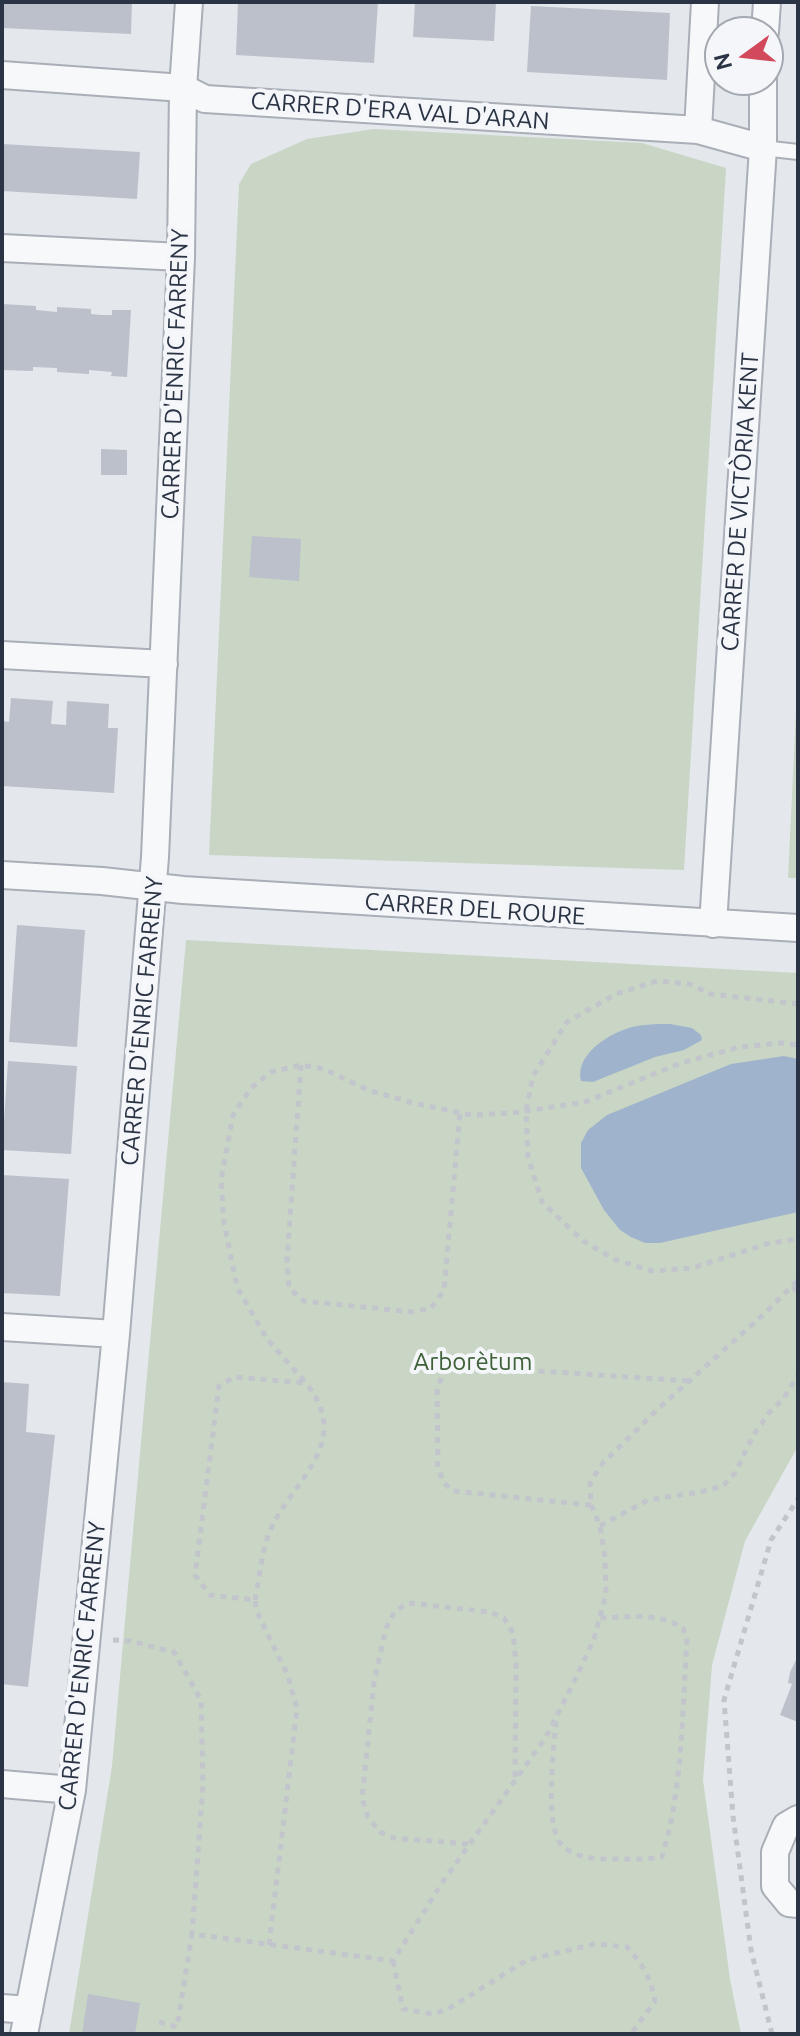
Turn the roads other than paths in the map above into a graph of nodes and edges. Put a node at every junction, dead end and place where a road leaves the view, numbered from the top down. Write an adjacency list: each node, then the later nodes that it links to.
1 (189, 2): 4 (street, CARRER D'ENRIC FARRENY)
2 (705, 2): 6 (street)
3 (2, 75): 4 (street, CARRER D'ERA VAL D'ARAN)
4 (183, 88): 6 (street, CARRER D'ERA VAL D'ARAN); 10 (street, CARRER D'ENRIC FARRENY)
5 (763, 96): 7 (street, CARRER DE VICTÒRIA KENT)
6 (698, 130): 7 (street, CARRER D'ERA VAL D'ARAN)
7 (763, 148): 8 (lane, CARRER D'ERA VAL D'ARAN); 15 (street, CARRER DE VICTÒRIA KENT)
8 (798, 152)
9 (2, 248): 10 (street)
10 (181, 257): 12 (street, CARRER D'ENRIC FARRENY)
11 (2, 655): 12 (street)
12 (164, 664): 14 (street, CARRER D'ENRIC FARRENY)
13 (2, 875): 14 (street, CARRER DEL ROURE)
14 (152, 887): 15 (street, CARRER DEL ROURE); 18 (street, CARRER D'ENRIC FARRENY)
15 (713, 924): 16 (street, CARRER DEL ROURE)
16 (798, 928)
17 (2, 1327): 18 (street)
18 (116, 1334): 20 (street, CARRER D'ENRIC FARRENY)
19 (2, 1784): 20 (street)
20 (72, 1790): 24 (street, CARRER D'ENRIC FARRENY)
21 (798, 1819): 22 (street)
22 (798, 1904)
23 (2, 2008): 24 (street)
24 (26, 2022)

